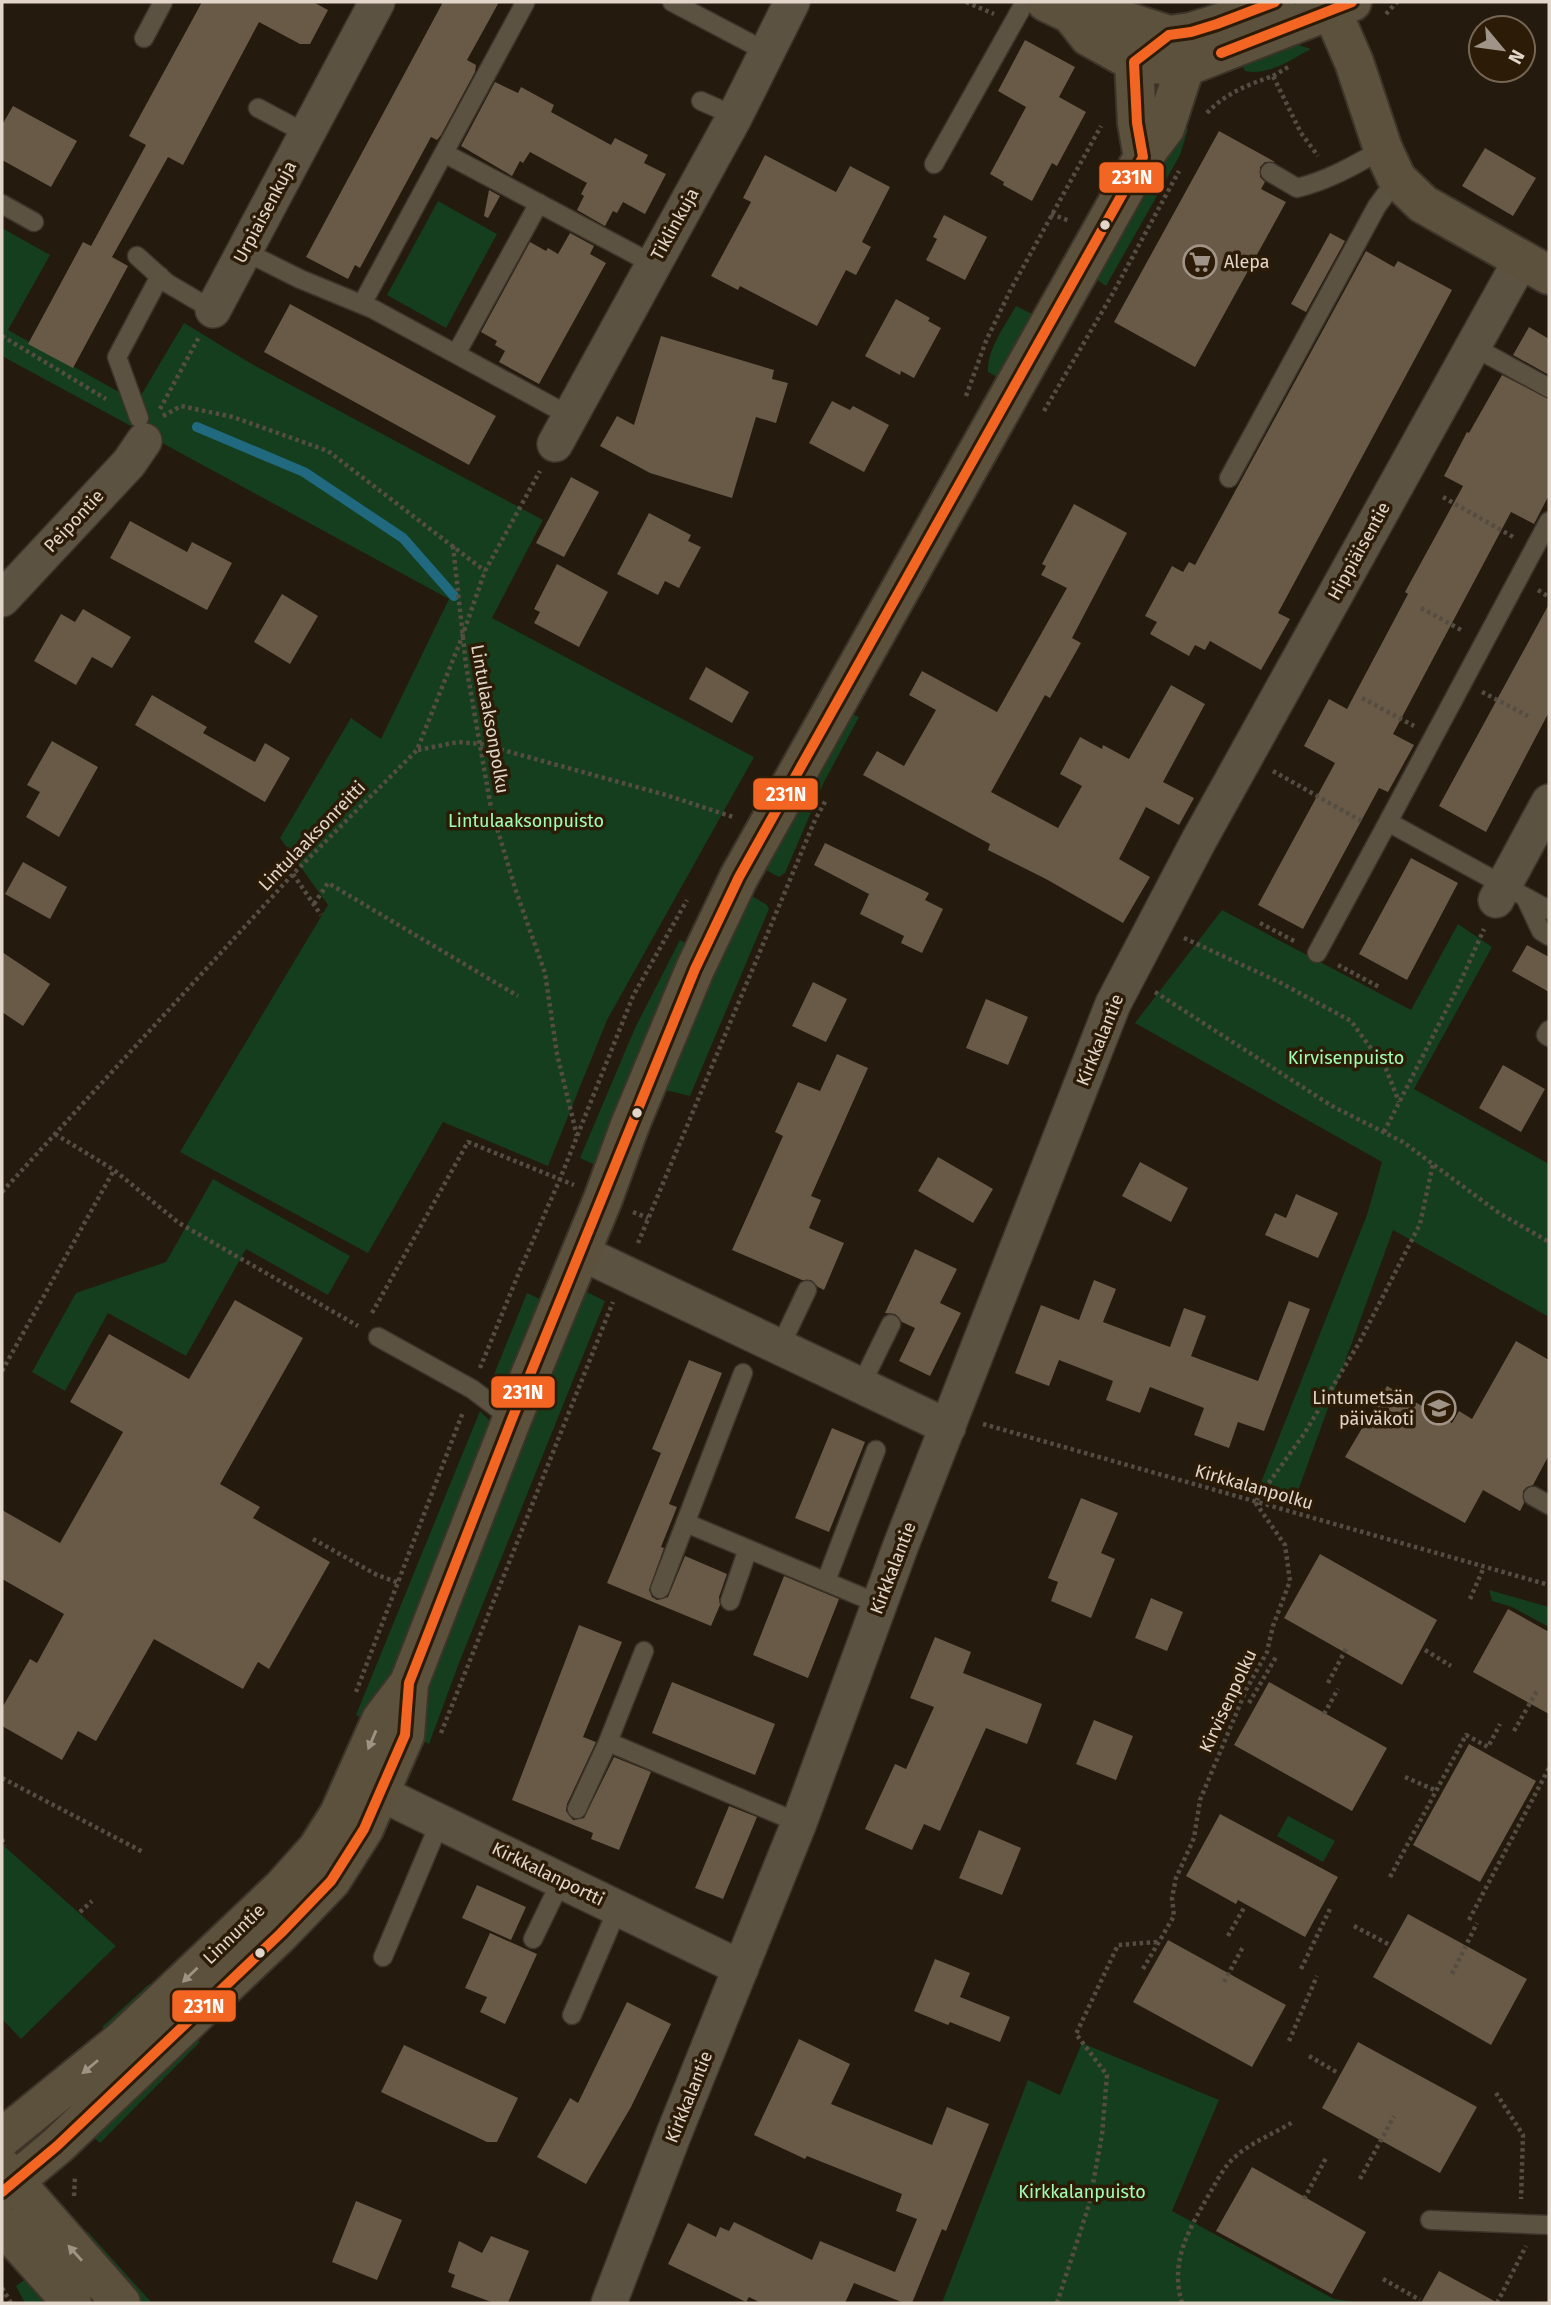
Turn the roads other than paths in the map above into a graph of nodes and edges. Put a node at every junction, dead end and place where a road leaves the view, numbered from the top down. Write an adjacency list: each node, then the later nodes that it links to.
1 (163, 2): 10 (lane)
2 (377, 2): 17 (street, Urpiaisenkuja)
3 (672, 2): 12 (lane)
4 (792, 2): 12 (street, Tiklinkuja)
5 (1025, 2): 20 (lane)
6 (1275, 2): 11 (street)
7 (525, 3): 18 (lane)
8 (1337, 4): 11 (street); 21 (street)
9 (1059, 8): 11 (street); 13 (street)
10 (144, 38)
11 (1177, 51): 13 (street); 19 (street, Linnuntie)
12 (767, 52): 16 (street, Tiklinkuja)
13 (1134, 62): 19 (street)
14 (701, 101): 16 (lane)
15 (258, 108): 17 (lane)
16 (735, 116): 28 (street, Tiklinkuja)
17 (307, 134): 26 (street, Urpiaisenkuja)
18 (444, 153): 23 (lane); 31 (lane)
19 (1143, 157): 50 (street, Linnuntie)
20 (934, 164)
21 (1390, 164): 22 (lane); 29 (street); 38 (lane)
22 (1270, 172)
23 (538, 203): 28 (lane); 34 (lane)
24 (2, 204): 25 (lane)
25 (34, 222)
26 (244, 251): 31 (lane); 32 (street, Urpiaisenkuja)
27 (137, 256): 30 (lane)
28 (653, 264): 37 (street, Tiklinkuja)
29 (1535, 267): 33 (street, Hippiäisentie)
30 (160, 276): 32 (lane); 36 (lane)
31 (362, 304): 34 (lane)
32 (213, 310)
33 (1472, 346): 35 (lane); 43 (street, Hippiäisentie)
34 (456, 354): 37 (lane)
35 (1549, 388)
36 (145, 427): 40 (street, Peipontie)
37 (563, 430)
38 (1229, 478)
39 (1549, 521): 42 (lane)
40 (2, 599)
41 (1549, 802): 44 (street)
42 (1385, 827): 44 (lane); 47 (lane)
43 (1198, 842): 57 (street, Kirkkalantie)
44 (1508, 894): 45 (lane); 46 (lane)
45 (1549, 910)
46 (1549, 936)
47 (1317, 953)
48 (1549, 1030): 49 (lane)
49 (1549, 1037)
50 (580, 1252): 54 (street); 58 (street, Linnuntie)
51 (807, 1290): 54 (lane)
52 (891, 1324): 56 (lane)
53 (370, 1333): 58 (lane)
54 (780, 1347): 56 (street)
55 (743, 1373): 62 (lane)
56 (861, 1385): 57 (street)
57 (951, 1418): 67 (street, Kirkkalantie)
58 (512, 1419): 70 (street, Linnuntie)
59 (876, 1450): 64 (lane)
60 (1532, 1496): 61 (lane)
61 (1549, 1505)
62 (686, 1523): 63 (lane); 65 (lane)
63 (748, 1549): 64 (lane); 66 (lane)
64 (826, 1581): 67 (lane)
65 (660, 1589)
66 (730, 1601)
67 (879, 1604): 73 (street, Kirkkalantie)
68 (644, 1651): 69 (lane)
69 (608, 1742): 71 (lane); 73 (lane)
70 (369, 1787): 72 (street, Kirkkalanportti); 80 (street, Linnuntie, one-way to 80); 81 (street, Linnuntie)
71 (577, 1809)
72 (440, 1822): 74 (street, Kirkkalanportti); 77 (lane)
73 (799, 1823): 78 (street, Kirkkalantie)
74 (561, 1881): 75 (street, Kirkkalanportti); 76 (lane)
75 (618, 1908): 78 (street, Kirkkalanportti); 79 (lane)
76 (533, 1939)
77 (383, 1957)
78 (741, 1968): 87 (street, Kirkkalantie)
79 (572, 2015)
80 (2, 2138)
81 (6, 2180): 86 (street, one-way to 81)
82 (1430, 2220): 84 (lane)
83 (2, 2224): 85 (street)
84 (1534, 2225)
85 (72, 2303)
86 (121, 2303)
87 (610, 2303)

